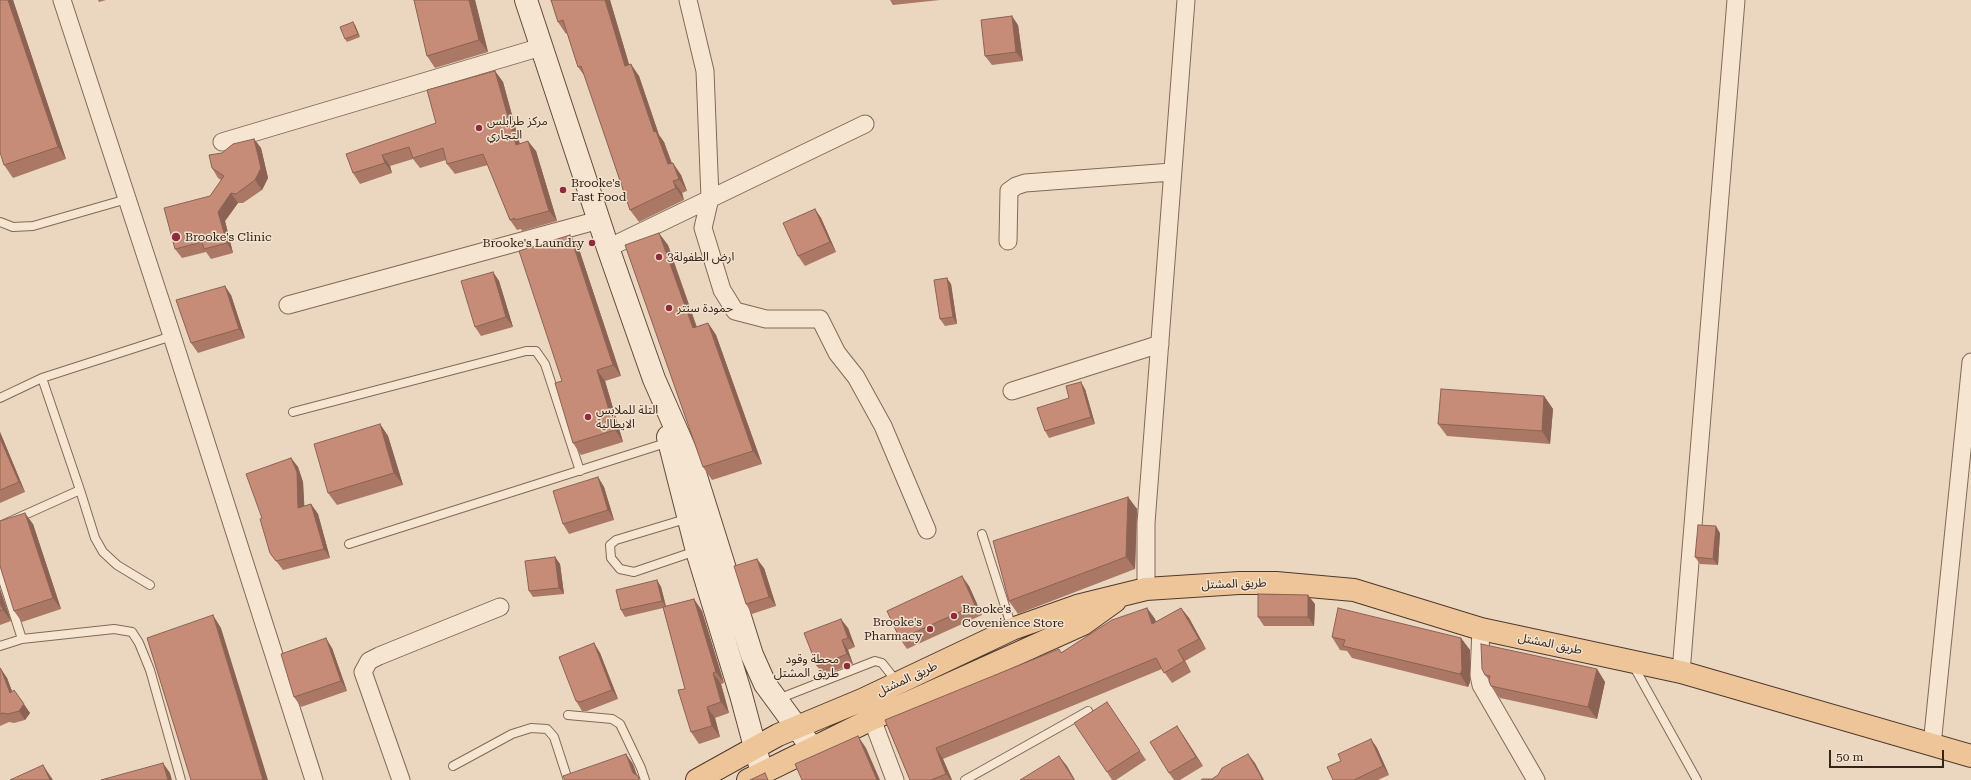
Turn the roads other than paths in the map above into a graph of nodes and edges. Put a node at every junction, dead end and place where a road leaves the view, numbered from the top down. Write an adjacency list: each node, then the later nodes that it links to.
1 (62, 0): 11 (street)
2 (526, 0): 6 (main road)
3 (688, 0): 10 (street)
4 (1186, 0): 9 (street)
5 (1736, 0): 44 (street)
6 (541, 47): 8 (street); 12 (main road)
7 (865, 124): 10 (street)
8 (222, 142)
9 (1172, 172): 14 (street); 18 (street)
10 (710, 198): 15 (street); 30 (street)
11 (127, 199): 13 (lane); 17 (street)
12 (599, 220): 15 (main road); 16 (street)
13 (0, 222)
14 (1008, 241)
15 (608, 248): 21 (main road)
16 (288, 305)
17 (172, 336): 20 (lane); 58 (street)
18 (1160, 344): 22 (street); 36 (street)
19 (1971, 362): 51 (street)
20 (42, 378): 23 (lane); 27 (lane)
21 (654, 379): 25 (main road); 46 (main road)
22 (1012, 391)
23 (0, 398)
24 (293, 412): 26 (lane)
25 (670, 442): 26 (lane); 28 (main road)
26 (580, 471): 32 (lane)
27 (80, 490): 29 (lane); 35 (lane)
28 (690, 518): 33 (main road); 33 (lane)
29 (0, 526)
30 (927, 530)
31 (982, 534): 39 (lane)
32 (349, 544)
33 (697, 551): 52 (main road)
34 (0, 571): 41 (lane)
35 (150, 585)
36 (1146, 589): 37 (main road, طريق المشتل); 40 (main road, طريق المشتل)
37 (1123, 596): 39 (main road, طريق المشتل); 49 (main road, طريق المشتل)
38 (500, 607): 59 (street)
39 (1012, 629): 45 (main road, طريق المشتل)
40 (1481, 629): 43 (main road, طريق المشتل); 65 (street)
41 (22, 639): 42 (lane); 57 (lane)
42 (0, 646)
43 (1630, 661): 44 (main road, طريق المشتل); 66 (lane)
44 (1681, 672): 51 (main road, طريق المشتل)
45 (898, 683): 46 (lane); 50 (main road, طريق المشتل)
46 (776, 700): 50 (main road)
47 (1088, 711): 64 (lane)
48 (568, 714): 61 (lane)
49 (872, 719): 53 (main road, طريق المشتل); 63 (street)
50 (798, 728): 52 (main road, طريق المشتل); 53 (main road)
51 (1932, 745): 54 (main road, طريق المشتل)
52 (754, 748): 56 (main road); 62 (main road, طريق المشتل)
53 (812, 748): 56 (main road, طريق المشتل)
54 (1971, 756)
55 (453, 766): 60 (lane)
56 (755, 777)
57 (181, 780)
58 (314, 780)
59 (401, 780)
60 (568, 780)
61 (645, 780)
62 (698, 780)
63 (895, 780)
64 (965, 780)
65 (1536, 780)
66 (1697, 780)

